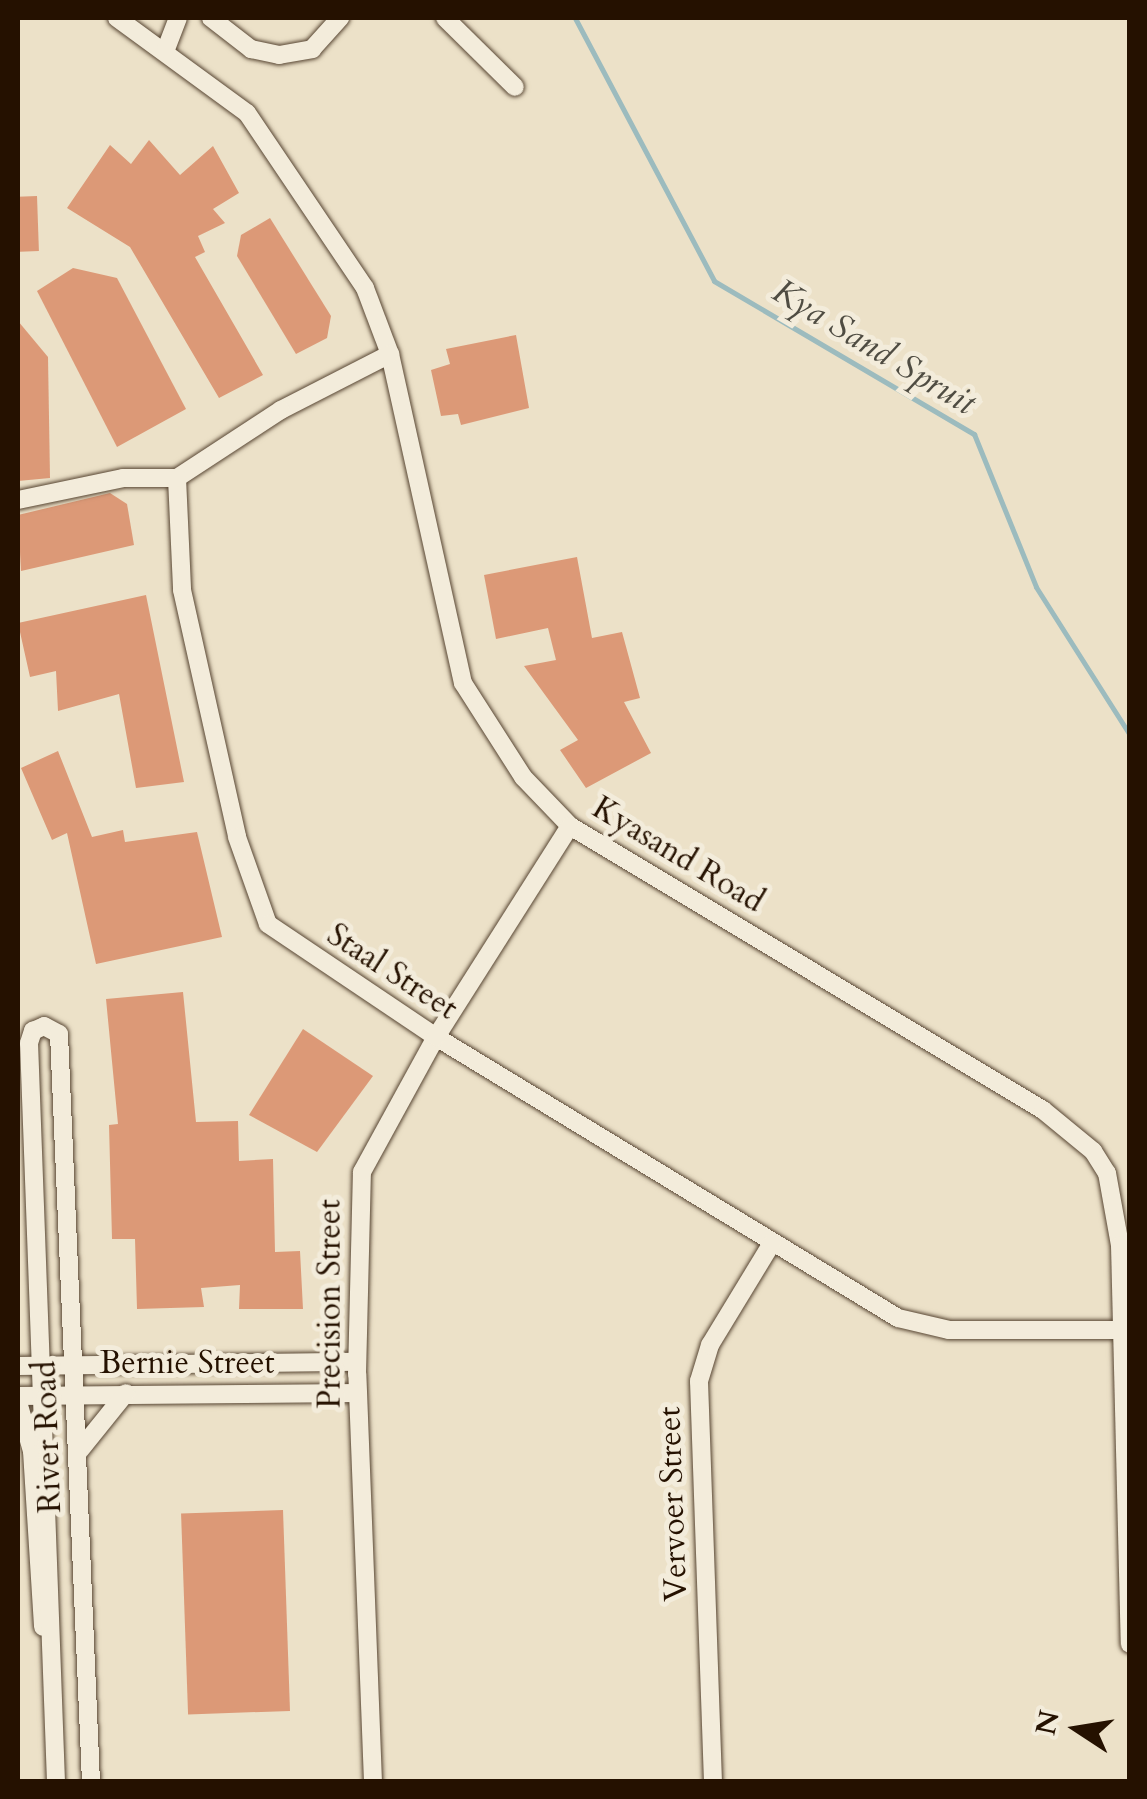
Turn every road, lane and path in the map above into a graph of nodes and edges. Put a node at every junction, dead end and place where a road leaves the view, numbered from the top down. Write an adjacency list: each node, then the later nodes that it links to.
1 (117, 18): 6 (street, Kyasand Road)
2 (178, 18): 6 (street)
3 (211, 18): 4 (street)
4 (340, 18)
5 (445, 18): 7 (street)
6 (166, 49): 8 (street, Kyasand Road)
7 (515, 87)
8 (390, 354): 9 (street); 11 (street, Kyasand Road)
9 (177, 478): 10 (street); 12 (street, Staal Street)
10 (18, 500)
11 (570, 826): 12 (street, Precision Street); 14 (street, Kyasand Road)
12 (436, 1037): 13 (street, Staal Street); 15 (street, Precision Street)
13 (772, 1243): 14 (street, Staal Street); 30 (street, Vervoer Street)
14 (1120, 1330): 25 (street, Kyasand Road)
15 (358, 1362): 16 (street, Bernie Street); 19 (street, Precision Street)
16 (76, 1364): 17 (street, Bernie Street); 17 (street, River Road); 21 (street, River Road)
17 (46, 1365): 18 (street, Bernie Street); 20 (street, River Road)
18 (18, 1366)
19 (358, 1393): 22 (street, Bernie Street); 29 (street, Precision Street)
20 (46, 1394): 21 (street, Bernie Street); 23 (street, Bernie Street); 26 (street, River Road)
21 (77, 1394): 22 (street, Bernie Street); 24 (street, River Road)
22 (126, 1394): 24 (street)
23 (18, 1399): 26 (street)
24 (78, 1452): 28 (street, River Road)
25 (1130, 1644)
26 (52, 1656): 27 (street, River Road)
27 (56, 1782)
28 (91, 1782)
29 (373, 1782)
30 (713, 1782)

